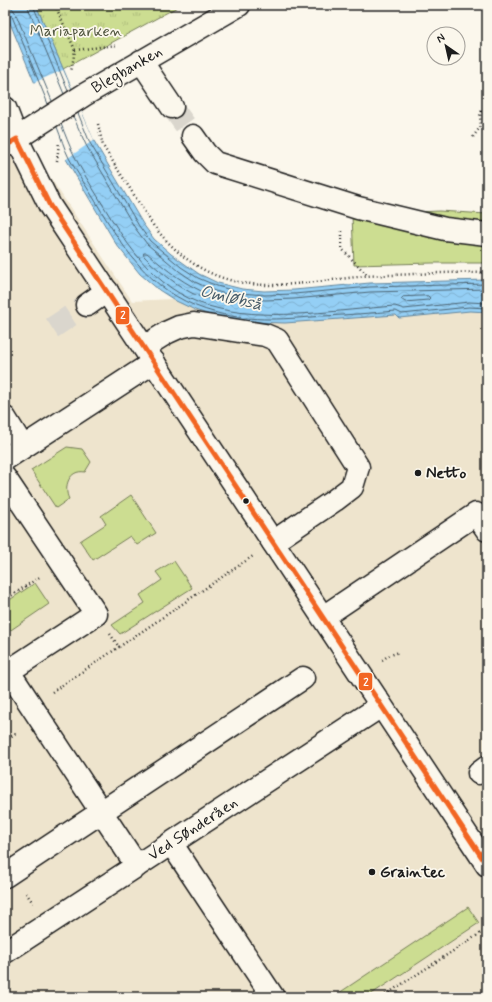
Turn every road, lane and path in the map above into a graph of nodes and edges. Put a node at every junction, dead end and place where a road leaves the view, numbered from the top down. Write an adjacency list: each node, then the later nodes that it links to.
1 (55, 5): 4 (path)
2 (239, 5): 3 (main road, Blegbanken)
3 (141, 61): 6 (main road); 11 (main road, Blegbanken)
4 (70, 75)
5 (487, 106): 10 (path)
6 (172, 107)
7 (5, 108): 11 (main road)
8 (98, 124): 15 (path)
9 (193, 136): 12 (main road)
10 (473, 137)
11 (11, 142): 16 (main road)
12 (344, 204): 13 (main road); 15 (path)
13 (487, 234)
14 (487, 273): 15 (path)
15 (368, 276)
16 (107, 291): 17 (main road); 18 (main road)
17 (86, 305)
18 (149, 355): 20 (main road); 24 (main road); 24 (main road)
19 (5, 418): 20 (main road)
20 (23, 447): 21 (main road)
21 (5, 459)
22 (5, 478): 25 (main road)
23 (487, 530): 28 (main road)
24 (273, 542): 28 (main road); 29 (path)
25 (61, 562): 26 (path); 27 (main road)
26 (5, 600)
27 (96, 614): 29 (path); 30 (main road)
28 (323, 617): 33 (main road)
29 (119, 647): 32 (path)
30 (7, 669): 32 (main road)
31 (303, 678): 34 (main road)
32 (32, 706): 34 (main road)
33 (381, 706): 35 (main road, Ved Sønderåen); 36 (main road)
34 (101, 812): 37 (main road); 38 (main road)
35 (171, 843): 37 (main road, Ved Sønderåen); 41 (main road)
36 (487, 865)
37 (136, 866): 40 (main road, Ved Sønderåen)
38 (5, 876)
39 (487, 929): 42 (path)
40 (5, 952)
41 (273, 997)
42 (382, 997)

